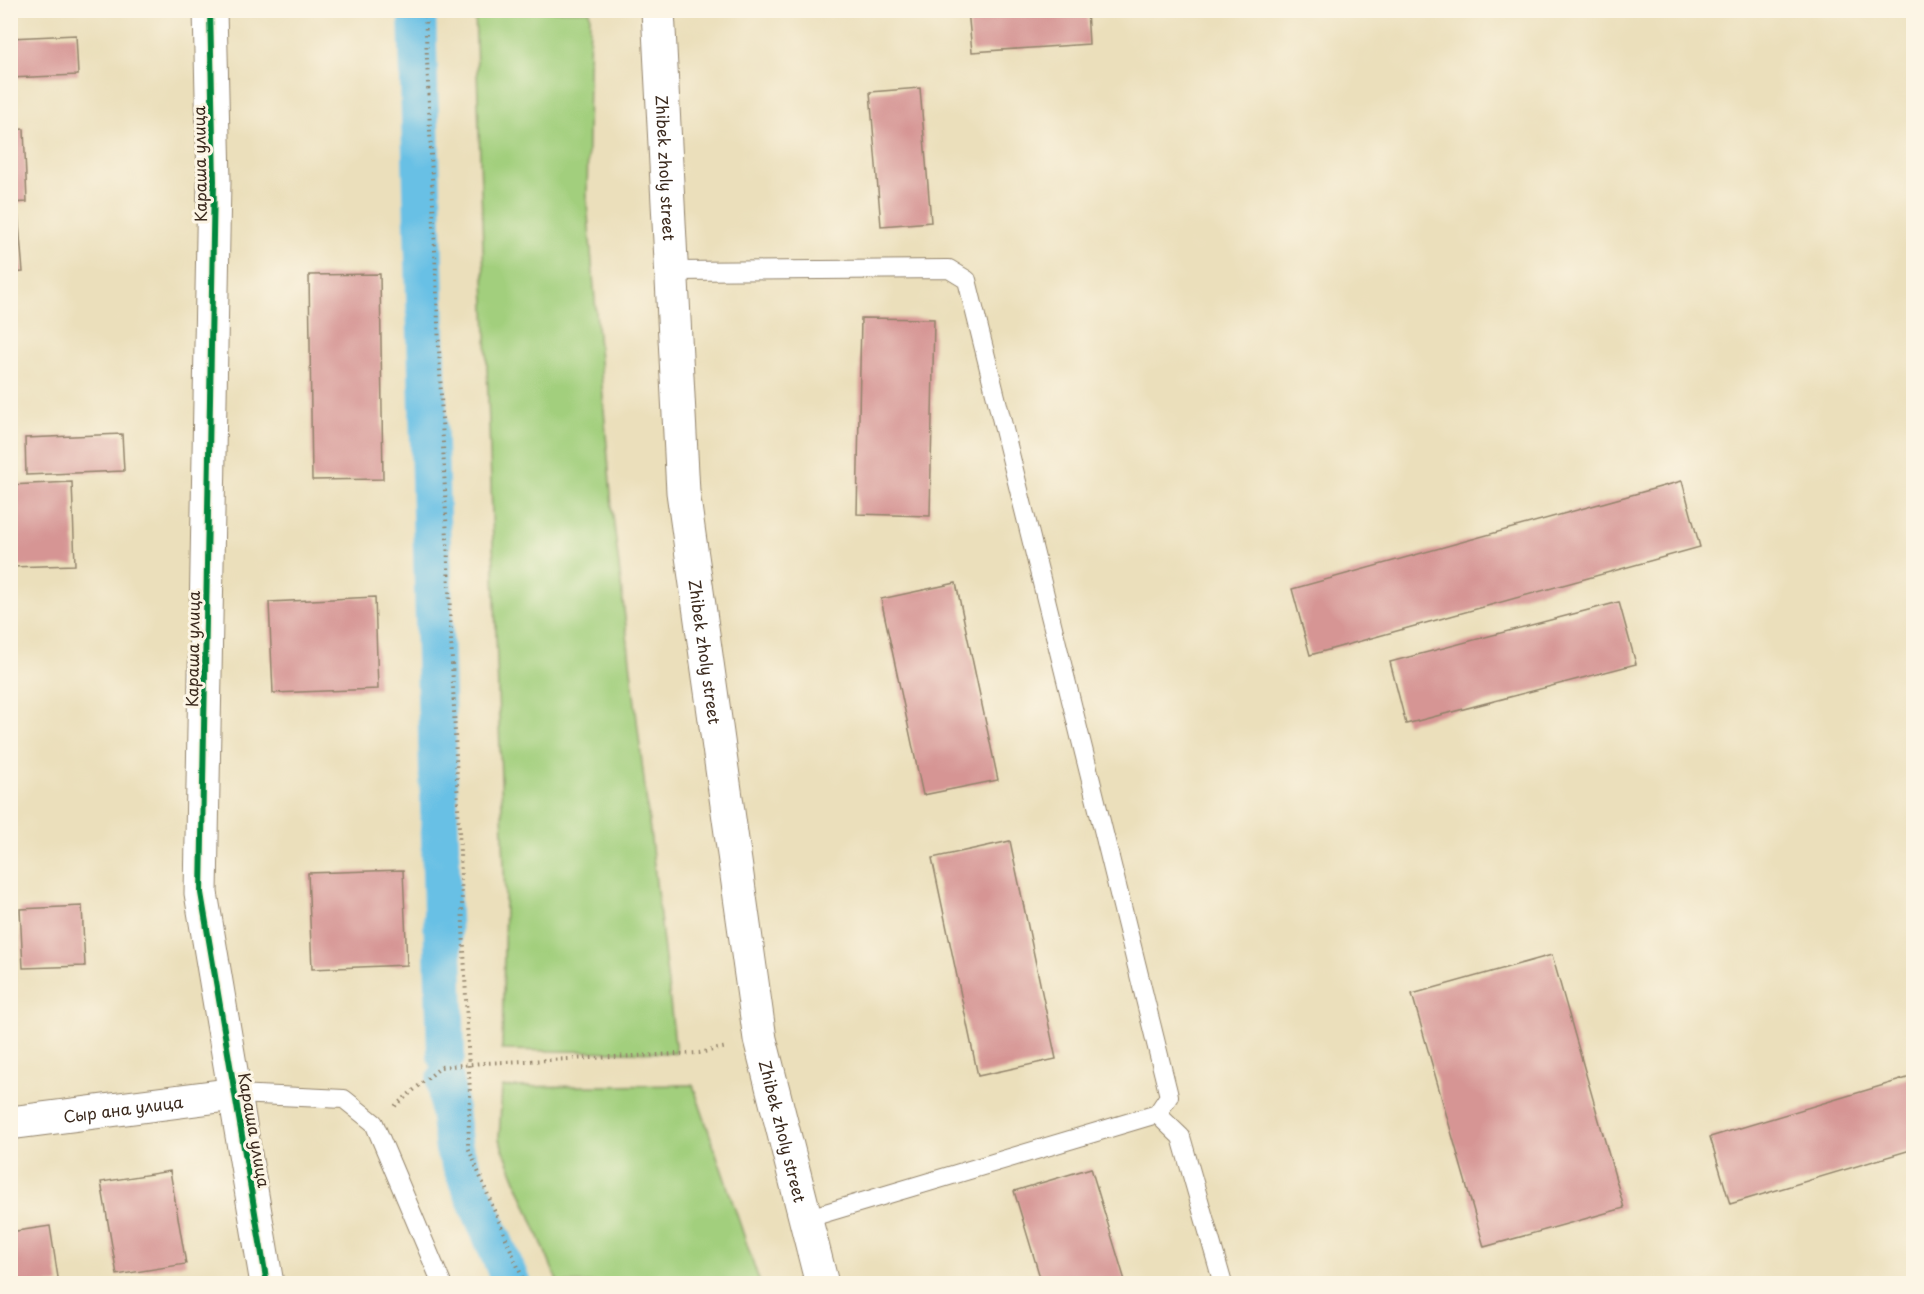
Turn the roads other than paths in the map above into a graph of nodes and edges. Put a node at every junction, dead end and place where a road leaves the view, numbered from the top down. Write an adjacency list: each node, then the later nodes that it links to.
1 (210, 10): 4 (street, Караша улица)
2 (658, 10): 3 (street, Zhibek zholy street)
3 (672, 271): 5 (lane); 8 (street, Zhibek zholy street)
4 (235, 1094): 6 (street, Сыр ана улица); 7 (street, Караша улица); 11 (lane)
5 (1157, 1114): 8 (lane); 13 (lane)
6 (10, 1123)
7 (255, 1216): 9 (street, Караша улица); 10 (lane)
8 (805, 1219): 12 (street, Zhibek zholy street)
9 (267, 1284)
10 (284, 1284)
11 (441, 1284)
12 (822, 1284)
13 (1223, 1284)

